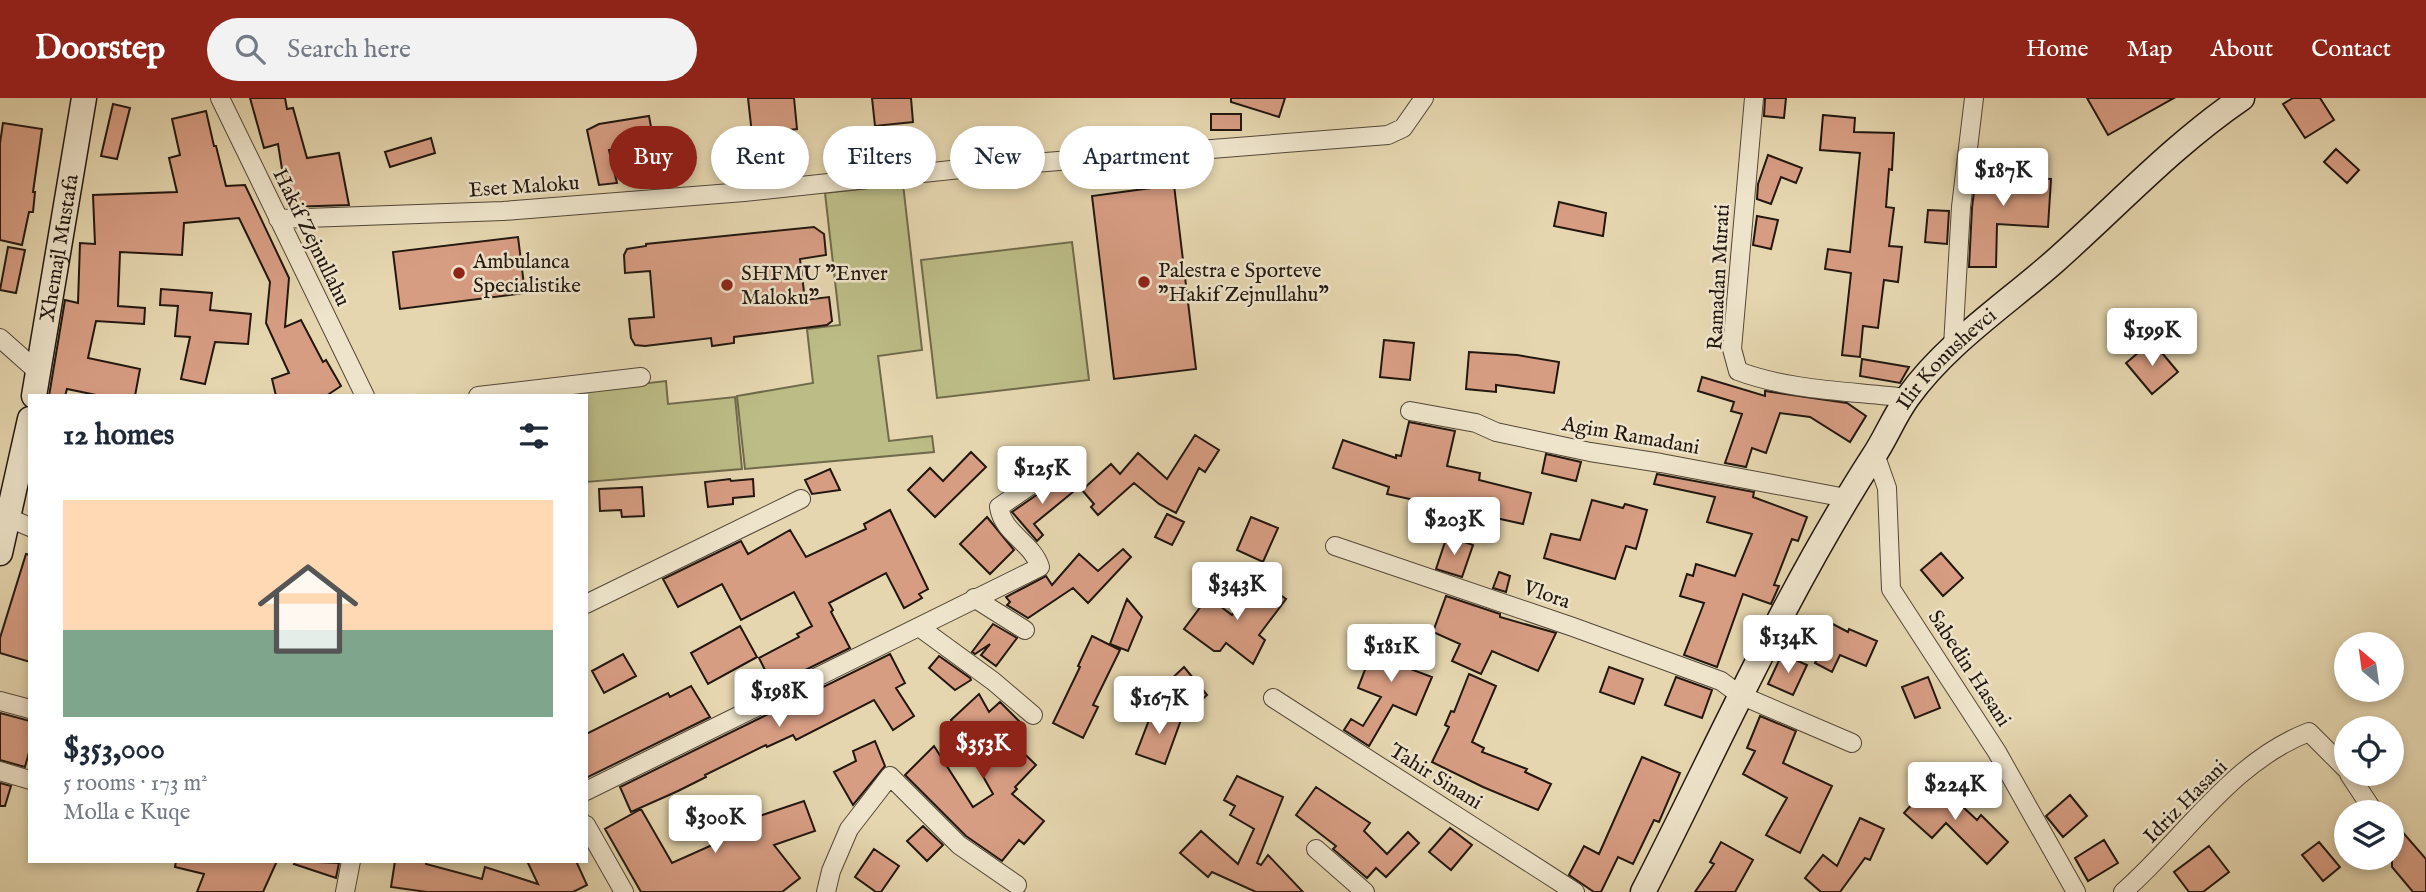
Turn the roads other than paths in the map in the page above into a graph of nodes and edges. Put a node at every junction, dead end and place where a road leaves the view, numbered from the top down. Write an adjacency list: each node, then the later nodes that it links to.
1 (84, 98): 10 (street, Xhemajl Mustafa)
2 (220, 98): 7 (street, Hakif Zejnullahu)
3 (1424, 98): 7 (street, Eset Maloku)
4 (1755, 98): 15 (street, Ramadan Murati)
5 (1974, 98): 9 (street)
6 (2242, 98): 9 (street, Ilir Konushevci)
7 (278, 219): 13 (street, Hakif Zejnullahu)
8 (0, 338): 10 (street)
9 (1953, 346): 15 (street, Ilir Konushevci)
10 (37, 371): 12 (street, Xhemajl Mustafa)
11 (641, 377): 14 (street)
12 (34, 394)
13 (364, 394)
14 (495, 394)
15 (1907, 398): 18 (street, Ilir Konushevci)
16 (1410, 411): 20 (street, Agim Ramadani)
17 (28, 438): 22 (street)
18 (1875, 454): 20 (street, Ilir Konushevci); 49 (street, Sabedin Hasani)
19 (1070, 458): 25 (street)
20 (1846, 498): 29 (street, Ilir Konushevci)
21 (801, 499): 26 (street)
22 (19, 523): 24 (street)
23 (1335, 546): 29 (street, Vlora)
24 (0, 553)
25 (974, 598): 27 (street); 28 (street)
26 (588, 603)
27 (919, 627): 33 (street); 38 (street)
28 (1025, 630)
29 (1740, 695): 34 (street); 48 (street, Ilir Konushevci)
30 (1273, 698): 47 (street, Tahir Sinani)
31 (0, 701): 32 (street)
32 (28, 708)
33 (1033, 715)
34 (1852, 743)
35 (2334, 758): 50 (street, Idriz Hasani)
36 (0, 771): 37 (street)
37 (28, 779)
38 (588, 790)
39 (588, 829): 44 (street)
40 (1316, 849): 46 (street)
41 (351, 863): 43 (street)
42 (1017, 886): 45 (street)
43 (345, 892)
44 (624, 892)
45 (826, 892)
46 (1365, 892)
47 (1575, 892)
48 (1643, 892)
49 (2076, 892)
50 (2123, 892)

